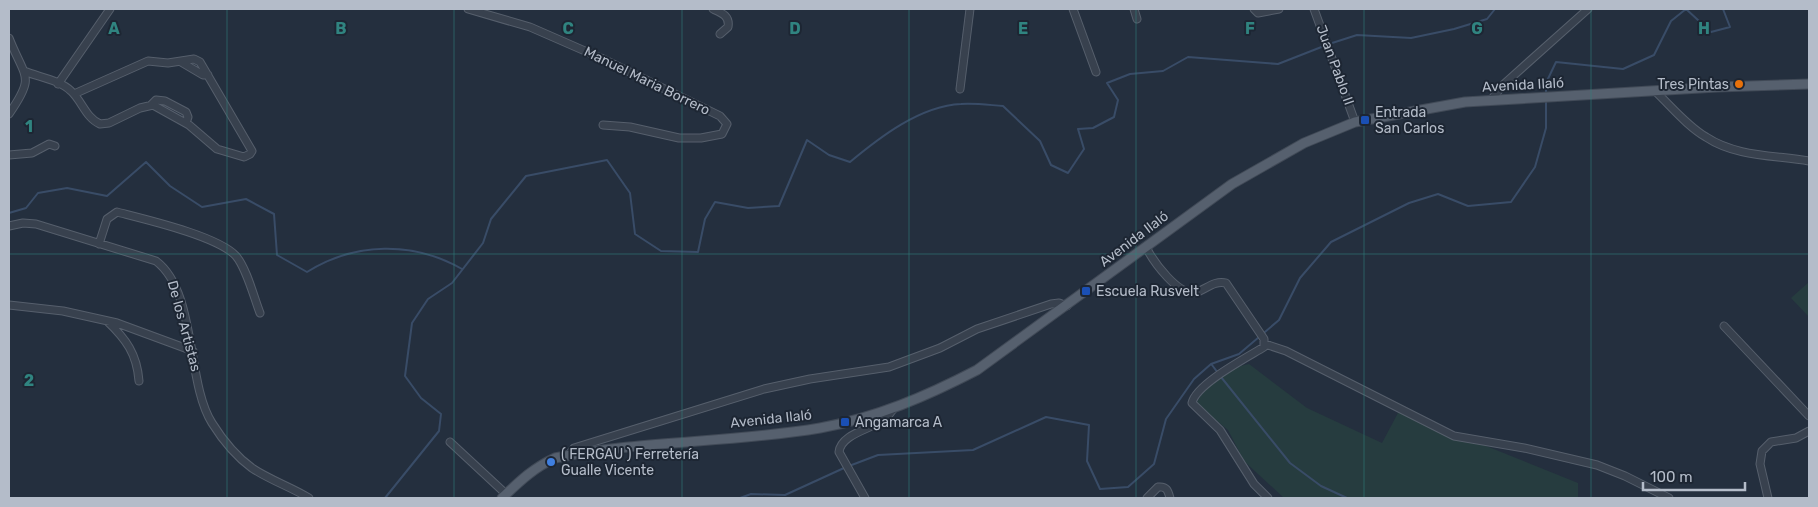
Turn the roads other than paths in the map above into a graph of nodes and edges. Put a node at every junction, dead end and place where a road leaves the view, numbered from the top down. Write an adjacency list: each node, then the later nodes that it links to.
1 (110, 9): 16 (street)
2 (468, 9): 24 (street, Manuel Maria Borrero)
3 (713, 9): 12 (street)
4 (970, 9): 18 (street)
5 (1072, 9): 15 (street)
6 (1134, 9): 11 (street)
7 (1254, 9): 8 (street)
8 (1279, 9)
9 (1314, 9): 23 (street, Juan Pablo II)
10 (1588, 9): 21 (street)
11 (1137, 19)
12 (720, 34)
13 (9, 38): 14 (street)
14 (24, 71): 16 (street); 22 (street)
15 (1096, 72)
16 (58, 84): 20 (street)
17 (1809, 84): 19 (main road, Avenida Ilaló)
18 (960, 89)
19 (1655, 90): 21 (main road, Avenida Ilaló); 27 (street)
20 (74, 94): 20 (street)
21 (1490, 101): 23 (main road, Avenida Ilaló)
22 (9, 114)
23 (1355, 122): 30 (main road, Avenida Ilaló)
24 (603, 126)
25 (55, 146): 26 (street)
26 (9, 155)
27 (1809, 162)
28 (9, 226): 29 (street, De los Artistas)
29 (99, 244): 33 (street); 37 (street, De los Artistas)
30 (1146, 247): 32 (main road, Avenida Ilaló); 36 (street)
31 (9, 305): 34 (street)
32 (1067, 306): 39 (main road, Avenida Ilaló); 43 (street)
33 (260, 313)
34 (106, 320): 37 (street); 38 (street)
35 (1724, 326): 40 (street)
36 (1265, 341): 49 (street); 50 (street)
37 (193, 350): 45 (street, De los Artistas)
38 (139, 381)
39 (894, 408): 43 (main road, Avenida Ilaló); 46 (street)
40 (1809, 416)
41 (1809, 431): 51 (street)
42 (450, 442): 44 (street)
43 (568, 456): 44 (main road, Avenida Ilaló)
44 (504, 496)
45 (309, 498)
46 (865, 498)
47 (1147, 498): 48 (street)
48 (1170, 498)
49 (1268, 498)
50 (1668, 498)
51 (1768, 498)

